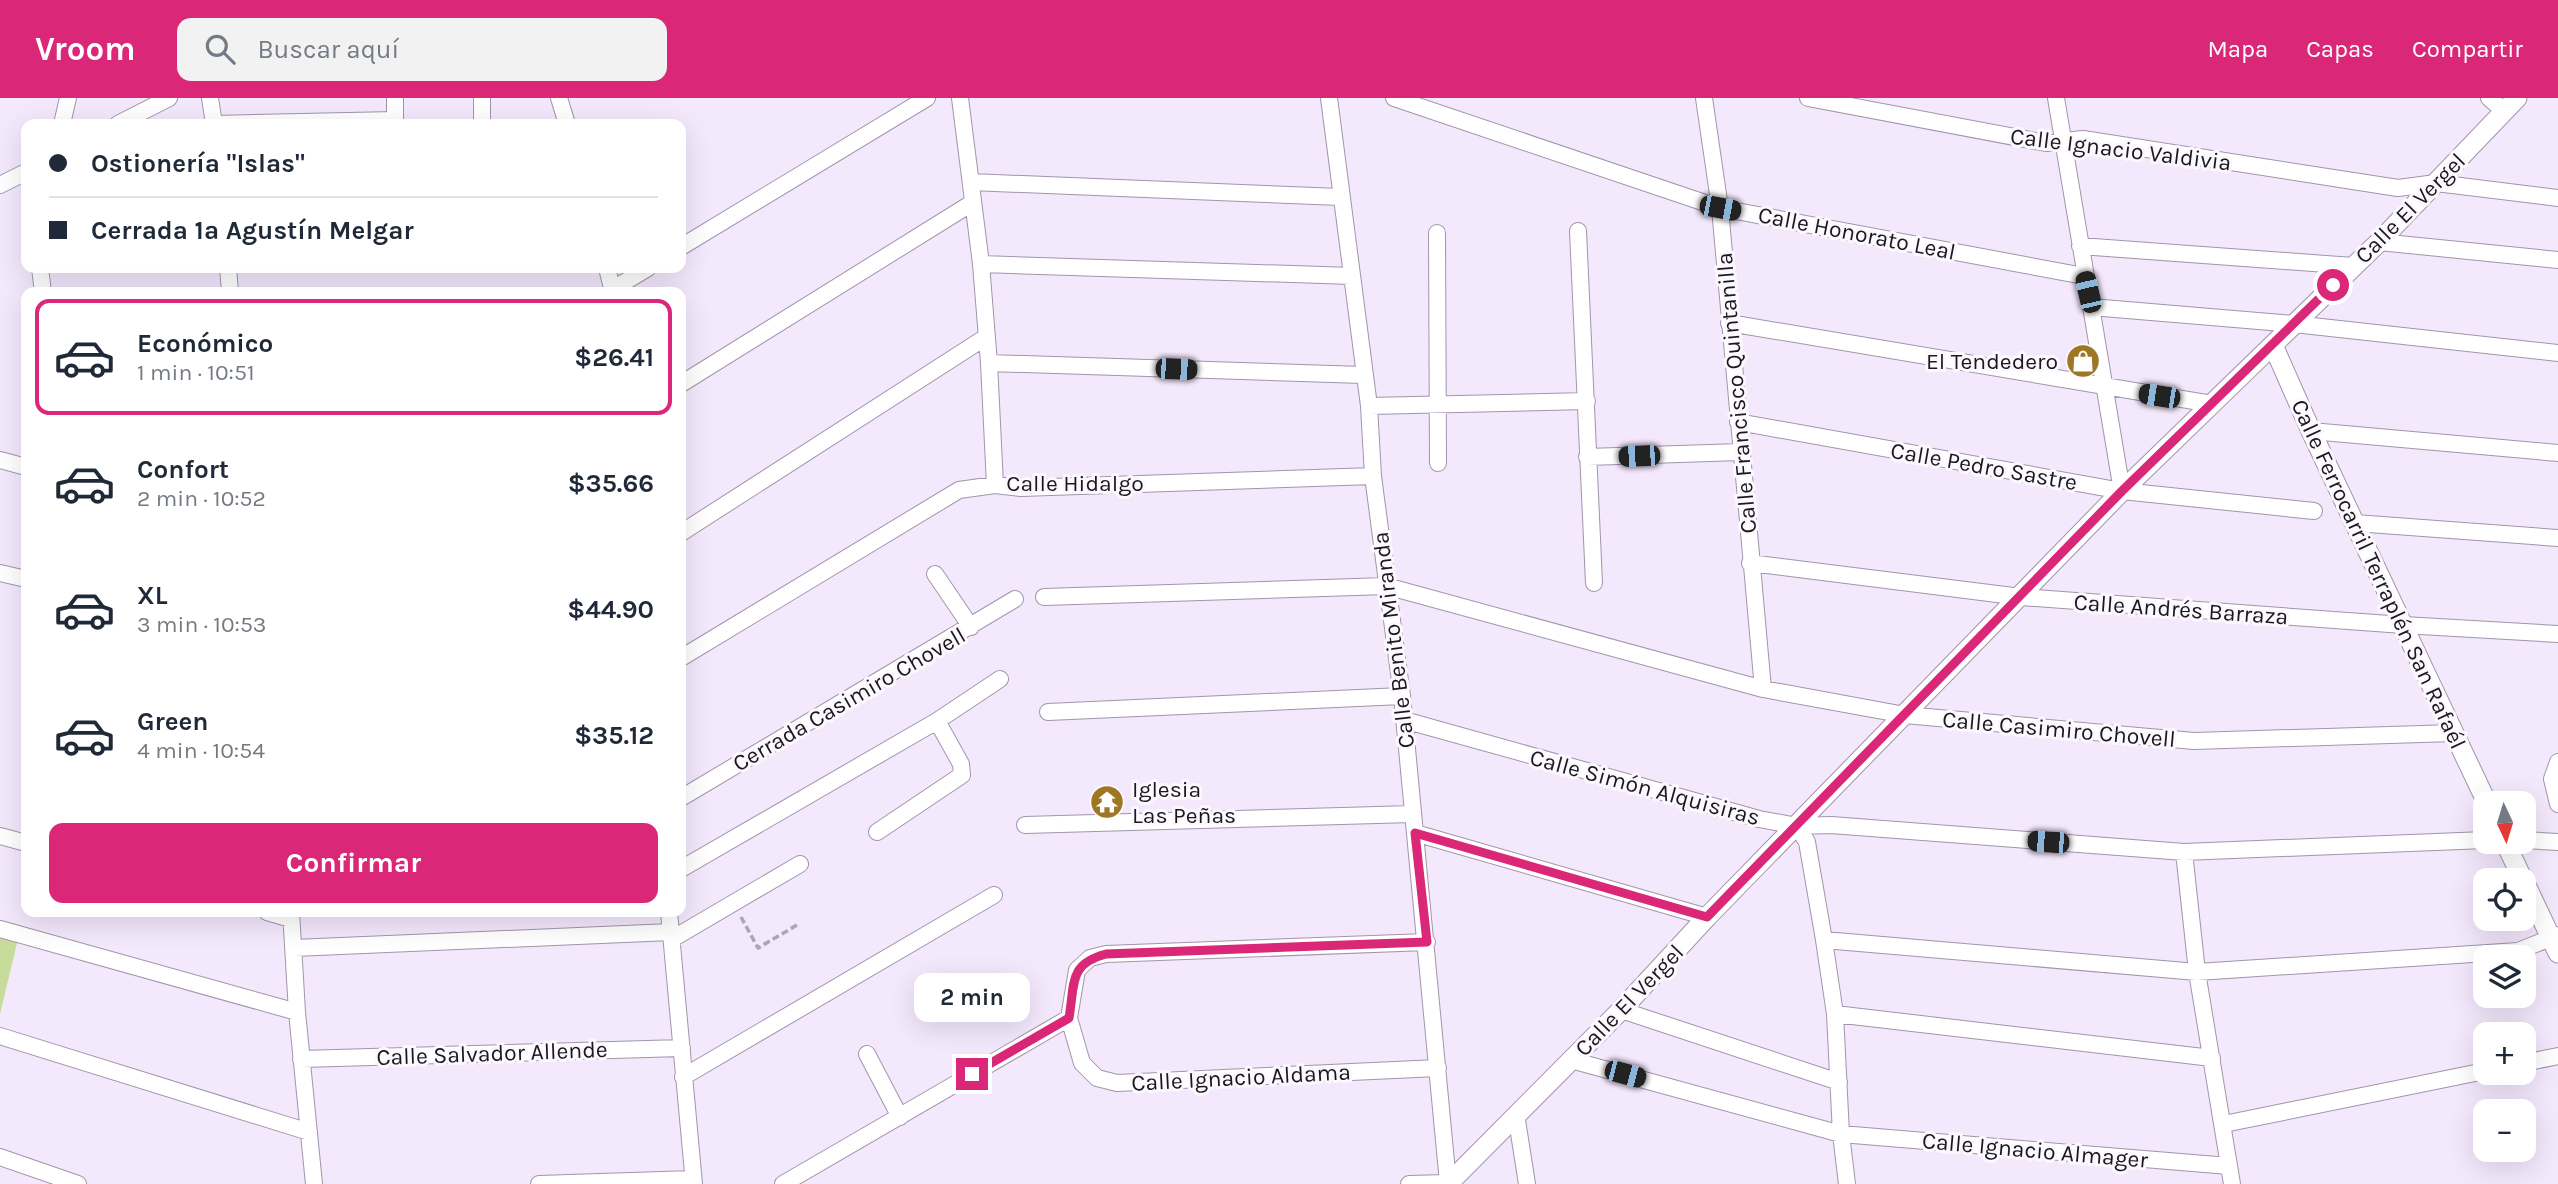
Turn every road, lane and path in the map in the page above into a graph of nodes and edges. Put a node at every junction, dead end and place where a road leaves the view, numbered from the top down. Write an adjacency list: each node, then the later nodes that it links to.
1 (68, 98): 16 (street)
2 (169, 98): 17 (street)
3 (210, 98): 18 (street)
4 (395, 98): 19 (street)
5 (482, 98): 20 (street)
6 (559, 98): 21 (street)
7 (927, 98): 34 (street)
8 (960, 98): 24 (street, Calle Hidalgo)
9 (1328, 98): 27 (street, Calle Benito Miranda)
10 (1394, 98): 30 (street, Calle Honorato Leal)
11 (1704, 98): 30 (street, Calle Francisco Quintanilla)
12 (1808, 98): 22 (street, Calle Ignacio Valdivia)
13 (2056, 98): 22 (street)
14 (2489, 98): 15 (street)
15 (2511, 105): 25 (street, Calle El Vergel)
16 (62, 119)
17 (128, 119)
18 (213, 119)
19 (395, 119)
20 (482, 119)
21 (565, 119)
22 (2062, 141): 25 (street, Calle Ignacio Valdivia); 35 (street)
23 (21, 174): 26 (street)
24 (971, 182): 27 (street); 29 (street, Calle Hidalgo)
25 (2436, 183): 28 (street, Calle Ignacio Valdivia); 33 (street, Calle El Vergel)
26 (0, 185)
27 (1340, 197): 40 (street, Calle Benito Miranda)
28 (2558, 198)
29 (972, 202): 37 (street, Calle Hidalgo); 51 (street)
30 (1720, 208): 41 (street, Calle Honorato Leal); 44 (street, Calle Francisco Quintanilla)
31 (1578, 231): 53 (street)
32 (1437, 233): 54 (street)
33 (2379, 242): 36 (street); 38 (street, Calle El Vergel)
34 (686, 244)
35 (2080, 246): 38 (street); 41 (street)
36 (2558, 260)
37 (981, 264): 40 (street); 46 (street, Calle Hidalgo)
38 (2353, 266): 45 (street, Calle El Vergel)
39 (640, 273): 42 (street)
40 (1352, 276): 50 (street, Calle Benito Miranda)
41 (2084, 276): 43 (street)
42 (619, 287)
43 (2091, 307): 45 (street); 52 (street)
44 (1729, 323): 52 (street); 57 (street, Calle Francisco Quintanilla)
45 (2294, 324): 47 (street, Calle El Vergel); 48 (street)
46 (986, 337): 49 (street, Calle Hidalgo); 70 (street)
47 (2273, 345): 55 (street, Calle El Vergel); 58 (street, Calle Ferrocarril Terraplén San Rafaél)
48 (2558, 353)
49 (989, 363): 50 (street); 66 (street, Calle Hidalgo)
50 (1363, 375): 56 (street, Calle Benito Miranda)
51 (686, 381)
52 (2105, 387): 55 (street); 67 (street)
53 (1587, 401): 54 (street); 61 (street)
54 (1438, 404): 56 (street); 63 (street)
55 (2212, 404): 67 (street, Calle El Vergel)
56 (1369, 406): 65 (street, Calle Benito Miranda)
57 (1738, 422): 59 (street, Calle Francisco Quintanilla); 67 (street, Calle Pedro Sastre)
58 (2311, 431): 60 (street); 69 (street, Calle Ferrocarril Terraplén San Rafaél)
59 (1741, 452): 61 (street); 72 (street, Calle Francisco Quintanilla)
60 (2558, 453)
61 (1587, 457): 76 (street)
62 (0, 460): 64 (street)
63 (1438, 463)
64 (21, 466)
65 (1373, 476): 66 (street, Calle Hidalgo); 77 (street, Calle Benito Miranda)
66 (995, 485): 84 (street)
67 (2122, 491): 68 (street, Calle Pedro Sastre); 79 (street, Calle El Vergel)
68 (2314, 511)
69 (2355, 523): 71 (street); 81 (street, Calle Ferrocarril Terraplén San Rafaél)
70 (686, 530)
71 (2558, 538)
72 (1750, 563): 79 (street, Calle Andrés Barraza); 86 (street, Calle Francisco Quintanilla)
73 (0, 573): 75 (street)
74 (935, 574): 82 (street)
75 (21, 578)
76 (1594, 583)
77 (1386, 586): 78 (street); 86 (street, Calle Casimiro Chovell); 87 (street, Calle Benito Miranda)
78 (1044, 597)
79 (2021, 597): 81 (street, Calle Andrés Barraza); 89 (street, Calle El Vergel)
80 (1015, 599): 82 (street, Cerrada Casimiro Chovell)
81 (2403, 625): 83 (street, Calle Andrés Barraza); 92 (street, Calle Ferrocarril Terraplén San Rafaél)
82 (971, 627): 95 (street, Cerrada Casimiro Chovell)
83 (2558, 634)
84 (686, 655)
85 (1000, 679): 91 (street)
86 (1763, 689): 89 (street, Calle Casimiro Chovell)
87 (1402, 696): 88 (street); 90 (street, Calle Benito Miranda)
88 (1048, 712)
89 (1905, 715): 92 (street, Calle Casimiro Chovell); 99 (street, Calle El Vergel)
90 (1404, 720): 97 (street, Calle Benito Miranda); 99 (street, Calle Simón Alquisiras)
91 (937, 721): 100 (street); 109 (street)
92 (2454, 733): 94 (street, Calle Ferrocarril Terraplén San Rafaél)
93 (2558, 762): 96 (street)
94 (2481, 791)
95 (686, 795)
96 (2558, 804)
97 (1413, 814): 98 (street); 101 (street, Calle Benito Miranda)
98 (1024, 825)
99 (1797, 827): 107 (street, Calle Simón Alquisiras); 115 (street, Calle El Vergel); 119 (street)
100 (877, 832)
101 (1415, 833): 115 (street); 120 (street, Calle Benito Miranda)
102 (0, 836): 105 (street)
103 (2473, 840): 107 (street, Calle Simón Alquisiras)
104 (2536, 841): 106 (street)
105 (21, 842)
106 (2558, 842)
107 (2184, 852): 123 (street)
108 (800, 864): 111 (street)
109 (686, 866)
110 (994, 895): 138 (street)
111 (734, 904): 116 (path); 118 (street)
112 (2536, 905): 121 (street)
113 (291, 917): 122 (street)
114 (670, 917): 118 (street)
115 (1707, 917): 124 (street, Calle El Vergel)
116 (797, 925)
117 (0, 929): 125 (street)
118 (672, 936): 122 (street); 129 (street)
119 (1824, 940): 123 (street); 126 (street)
120 (1427, 942): 127 (street, Calle Ignacio Aldama); 136 (street, Calle Benito Miranda)
121 (2556, 942): 123 (street)
122 (294, 948): 125 (street)
123 (2197, 972): 132 (street)
124 (1621, 1010): 134 (street, Calle El Vergel); 139 (street)
125 (297, 1012): 133 (street)
126 (1835, 1014): 132 (street); 139 (street)
127 (1069, 1018): 136 (street, Calle Ignacio Aldama); 141 (street)
128 (0, 1037): 143 (street)
129 (682, 1048): 133 (street, Calle Salvador Allende); 138 (street)
130 (867, 1054): 141 (street)
131 (2558, 1056): 135 (street)
132 (2212, 1058): 142 (street)
133 (302, 1059): 143 (street)
134 (1571, 1060): 140 (street, Calle El Vergel); 144 (street, Calle Ignacio Almager)
135 (2536, 1061)
136 (1438, 1068): 153 (street, Calle Benito Miranda)
137 (2473, 1073): 142 (street)
138 (683, 1077): 147 (street)
139 (1839, 1082): 144 (street)
140 (1516, 1114): 153 (street, Calle El Vergel); 154 (street)
141 (900, 1117): 151 (street)
142 (2224, 1124): 146 (street)
143 (309, 1132): 149 (street)
144 (1841, 1134): 146 (street, Calle Ignacio Almager); 155 (street)
145 (0, 1157): 148 (street)
146 (2229, 1166): 156 (street)
147 (694, 1182): 150 (street)
148 (78, 1184)
149 (314, 1184)
150 (539, 1184)
151 (783, 1184)
152 (1409, 1184): 153 (street)
153 (1448, 1184)
154 (1527, 1184)
155 (1847, 1184)
156 (2232, 1184)

